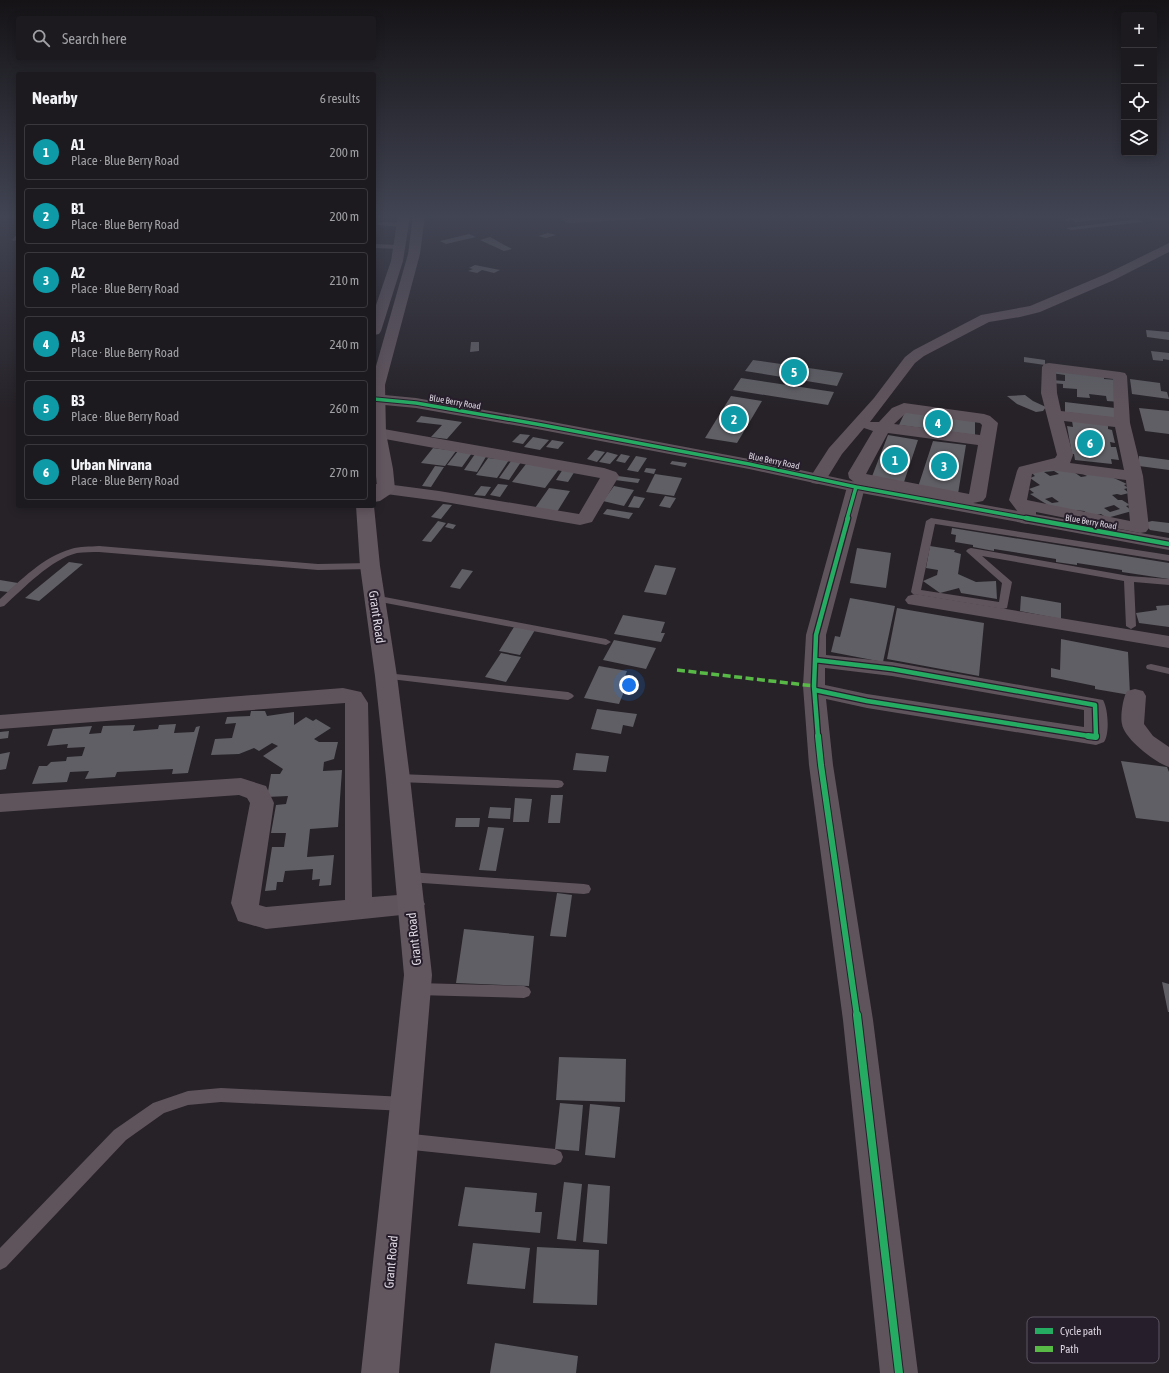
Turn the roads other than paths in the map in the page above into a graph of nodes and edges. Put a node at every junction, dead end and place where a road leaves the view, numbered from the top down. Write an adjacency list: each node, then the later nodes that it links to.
1 (391, 280): 4 (main road)
2 (407, 280): 5 (main road)
3 (1103, 280): 10 (street)
4 (376, 325)
5 (376, 394)
6 (376, 399): 16 (street, Blue Berry Road)
7 (376, 410): 12 (main road)
8 (1055, 415): 9 (street); 9 (street); 14 (street)
9 (1122, 423): 15 (street)
10 (859, 424): 11 (street); 16 (street)
11 (883, 427): 13 (street); 13 (street); 13 (street)
12 (378, 433): 18 (main road); 18 (street)
13 (986, 441)
14 (1049, 464): 15 (street); 20 (street)
15 (1134, 476): 20 (street)
16 (818, 479): 17 (street, Blue Berry Road)
17 (856, 487): 20 (street, Blue Berry Road); 32 (street)
18 (378, 492)
19 (365, 508): 23 (main road, Grant Road)
20 (1021, 513): 21 (street, Blue Berry Road)
21 (1169, 544)
22 (1169, 558): 24 (lane)
23 (370, 566): 26 (main road, Grant Road); 28 (lane)
24 (1129, 579): 25 (lane); 29 (lane)
25 (1169, 582)
26 (374, 598): 30 (lane); 35 (main road, Grant Road)
27 (915, 600): 31 (street)
28 (0, 604)
29 (1132, 626)
30 (606, 642)
31 (1169, 642)
32 (815, 660): 36 (street); 36 (street)
33 (1151, 667): 34 (lane)
34 (1169, 671)
35 (386, 676): 37 (lane); 41 (main road, Grant Road)
36 (815, 690): 55 (street)
37 (568, 696)
38 (1135, 696): 40 (street)
39 (0, 722): 47 (street)
40 (1169, 759)
41 (398, 778): 42 (lane); 44 (main road, Grant Road)
42 (558, 784)
43 (0, 803): 47 (street)
44 (408, 877): 45 (lane); 46 (main road, Grant Road)
45 (584, 889)
46 (411, 904): 47 (street); 48 (main road, Grant Road)
47 (359, 909)
48 (416, 989): 49 (lane); 50 (main road, Grant Road)
49 (524, 992)
50 (406, 1104): 51 (main road, Grant Road); 53 (lane)
51 (402, 1141): 52 (lane); 54 (main road, Grant Road)
52 (555, 1157)
53 (0, 1262)
54 (380, 1373)
55 (899, 1373)

